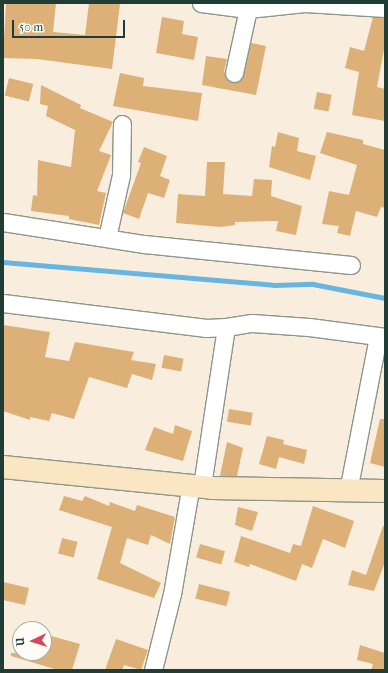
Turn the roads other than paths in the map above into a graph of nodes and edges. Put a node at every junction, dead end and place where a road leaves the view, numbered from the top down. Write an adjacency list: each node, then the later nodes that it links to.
1 (201, 3): 3 (street)
2 (385, 8): 3 (street)
3 (248, 9): 4 (street)
4 (234, 73)
5 (122, 124): 7 (street)
6 (3, 222): 7 (street)
7 (107, 238): 8 (street)
8 (352, 265)
9 (3, 303): 10 (street)
10 (226, 327): 11 (street); 13 (street)
11 (382, 337): 14 (street)
12 (3, 467): 13 (main road)
13 (197, 485): 14 (main road); 16 (street)
14 (348, 491): 15 (main road)
15 (385, 491)
16 (153, 670)

